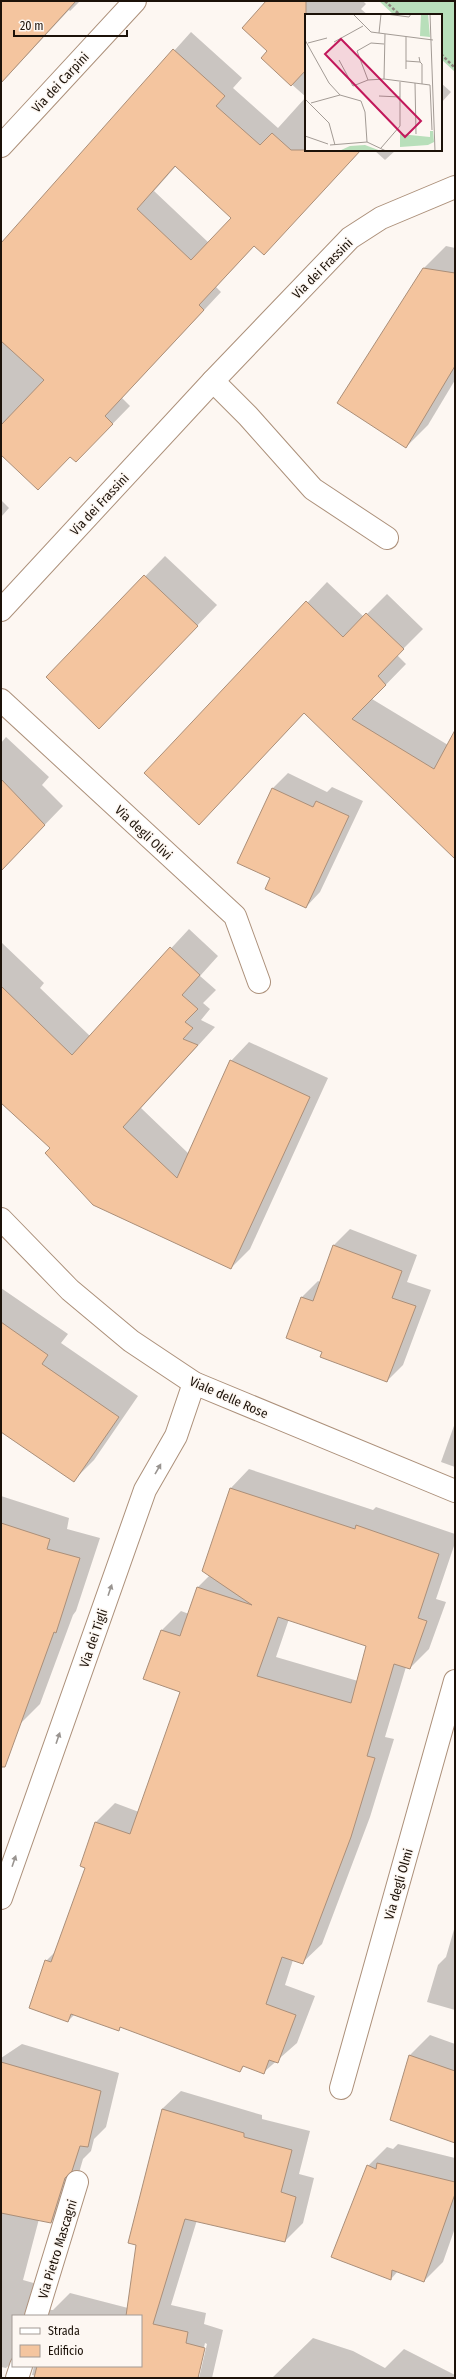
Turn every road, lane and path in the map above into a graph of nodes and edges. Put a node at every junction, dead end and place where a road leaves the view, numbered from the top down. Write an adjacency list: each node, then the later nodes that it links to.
1 (136, 1): 6 (street, Via dei Carpini)
2 (385, 1): 3 (path)
3 (399, 14)
4 (442, 55): 5 (path)
5 (455, 68)
6 (1, 146)
7 (455, 187): 8 (street, Via dei Frassini)
8 (213, 381): 9 (street); 10 (street, Via dei Frassini)
9 (387, 538)
10 (1, 610)
11 (1, 700): 12 (street, Via degli Olivi)
12 (259, 982)
13 (1, 1219): 14 (street, Viale delle Rose)
14 (194, 1384): 15 (street, Viale delle Rose); 17 (street, Via dei Tigli, one-way to 14)
15 (455, 1490)
16 (455, 1681): 18 (street, Via degli Olmi)
17 (1, 1898)
18 (341, 2088)
19 (78, 2182): 20 (street, Via Pietro Mascagni)
20 (36, 2315)
21 (21, 2367): 22 (street)
22 (17, 2378)

